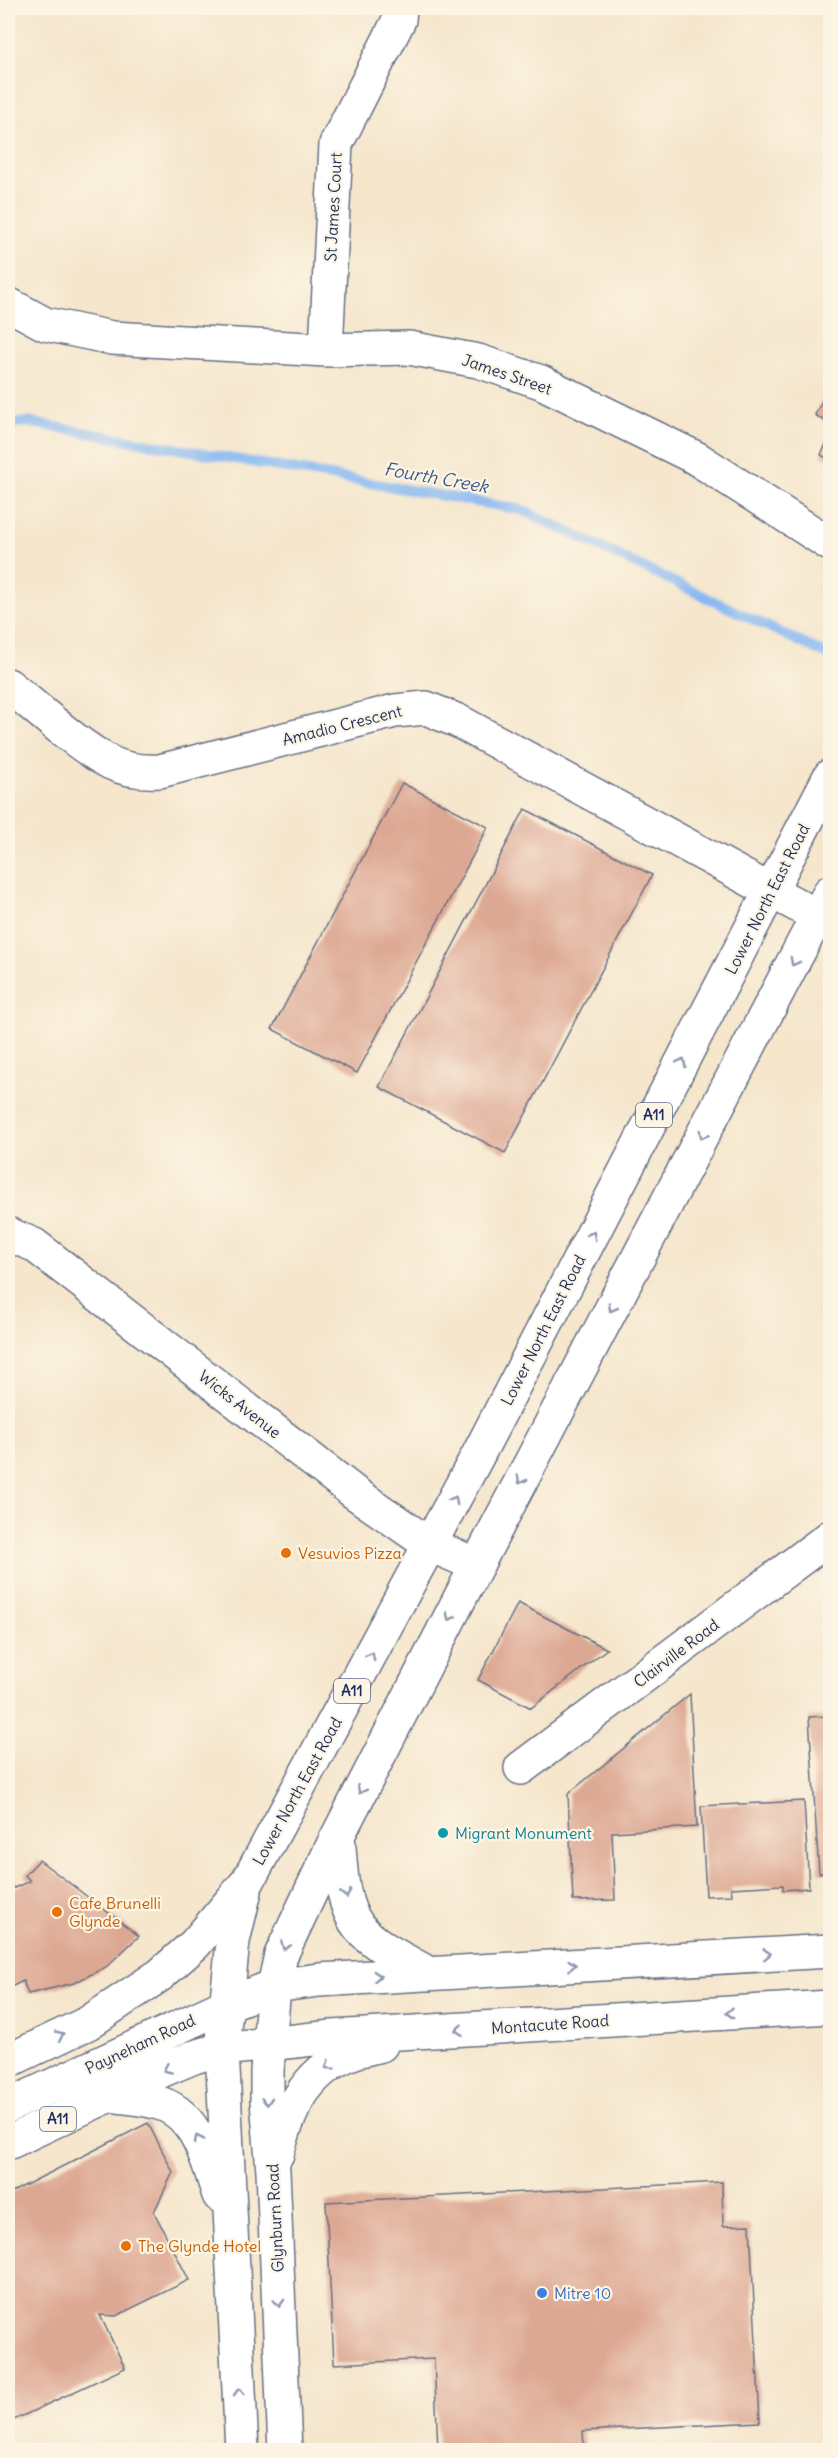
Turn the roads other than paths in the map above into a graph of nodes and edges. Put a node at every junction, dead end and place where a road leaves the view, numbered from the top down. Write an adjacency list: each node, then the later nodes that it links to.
1 (400, 8): 3 (main road, St James Court)
2 (8, 304): 3 (main road, James Street)
3 (326, 350): 4 (main road, James Street)
4 (831, 544)
5 (8, 685): 7 (main road, Amadio Crescent)
6 (831, 776): 7 (main road, Lower North East Road / A11)
7 (771, 890): 8 (main road, Amadio Crescent); 11 (main road, Lower North East Road / A11, one-way to 7)
8 (826, 910): 12 (main road, one-way to 12)
9 (8, 1234): 11 (main road, Wicks Avenue)
10 (831, 1537): 13 (main road, Clairville Road)
11 (430, 1545): 12 (main road, Wicks Avenue); 15 (main road, Lower North East Road / A11, one-way to 11)
12 (477, 1565): 14 (main road, one-way to 14)
13 (521, 1768)
14 (338, 1836): 17 (main road, one-way to 17); 18 (main road, one-way to 18)
15 (248, 1881): 19 (main road, Lower North East Road); 24 (main road, Lower North East Road / A11, one-way to 15)
16 (831, 1951): 17 (main road, one-way to 16)
17 (429, 1974): 18 (main road, one-way to 17)
18 (274, 1986): 19 (main road, Payneham Road); 22 (main road, Glynburn Road)
19 (226, 2005): 23 (main road); 26 (main road, Payneham Road)
20 (831, 2007): 21 (main road, Montacute Road, one-way to 21)
21 (423, 2032): 22 (main road, Montacute Road); 28 (main road, one-way to 28)
22 (269, 2043): 23 (main road, Payneham Road / A11); 28 (main road, Glynburn Road, one-way to 28)
23 (222, 2049): 25 (main road, Payneham Road / A11, one-way to 25); 29 (main road)
24 (8, 2061)
25 (108, 2095): 27 (main road, Payneham Road / A11); 29 (main road, one-way to 25)
26 (8, 2106)
27 (8, 2143)
28 (273, 2171): 31 (main road, Glynburn Road, one-way to 31)
29 (232, 2234): 30 (main road, one-way to 29)
30 (242, 2451)
31 (285, 2451)

